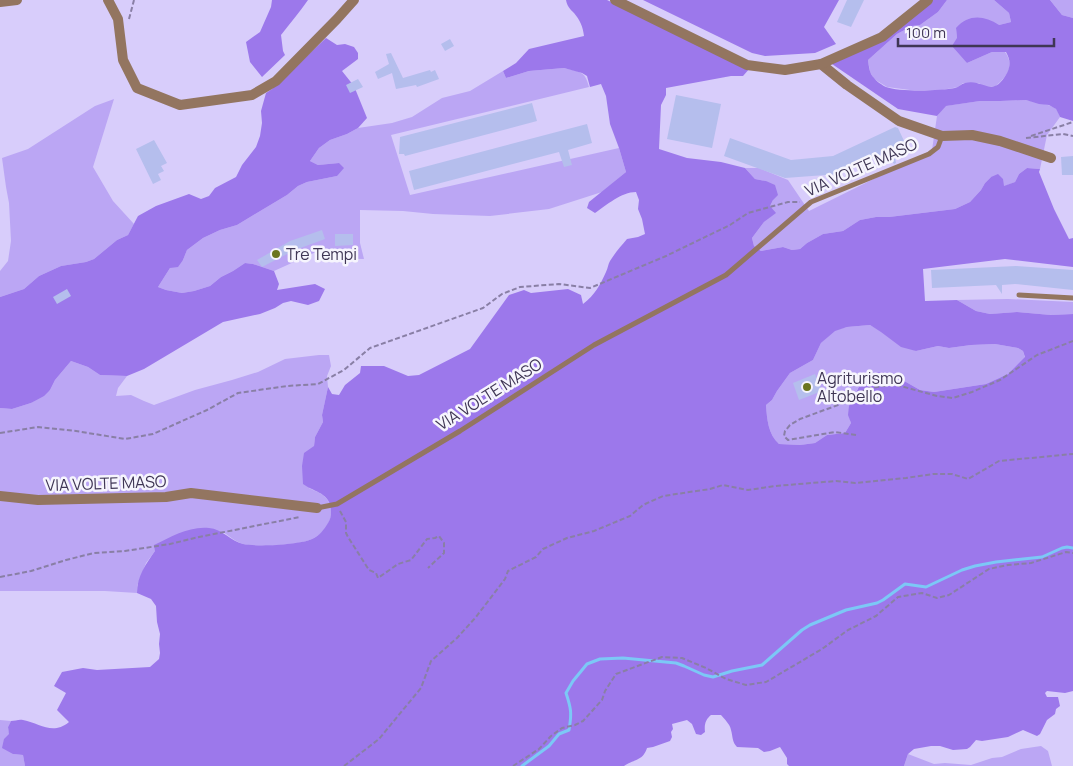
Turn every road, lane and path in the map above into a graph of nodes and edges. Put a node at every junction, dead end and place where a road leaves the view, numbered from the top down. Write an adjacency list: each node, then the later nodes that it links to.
1 (17, 0): 6 (street)
2 (108, 0): 3 (street)
3 (354, 0)
4 (615, 0): 7 (street)
5 (928, 0): 7 (street)
6 (0, 2)
7 (821, 64): 9 (street, VIA VOLTE MASO)
8 (1073, 122): 10 (path)
9 (942, 136): 11 (street, VIA VOLTE MASO); 12 (lane, VIA VOLTE MASO)
10 (1073, 136)
11 (1051, 158)
12 (816, 200): 16 (path); 20 (lane, VIA VOLTE MASO)
13 (1019, 295): 14 (lane)
14 (1073, 298)
15 (1073, 341): 17 (path)
16 (0, 433)
17 (856, 435)
18 (1073, 454): 25 (path)
19 (0, 496): 21 (street, VIA VOLTE MASO)
20 (340, 502): 21 (lane, VIA VOLTE MASO); 23 (path)
21 (317, 508): 24 (path)
22 (1073, 553): 26 (path)
23 (428, 568)
24 (0, 577)
25 (344, 766)
26 (513, 766)

